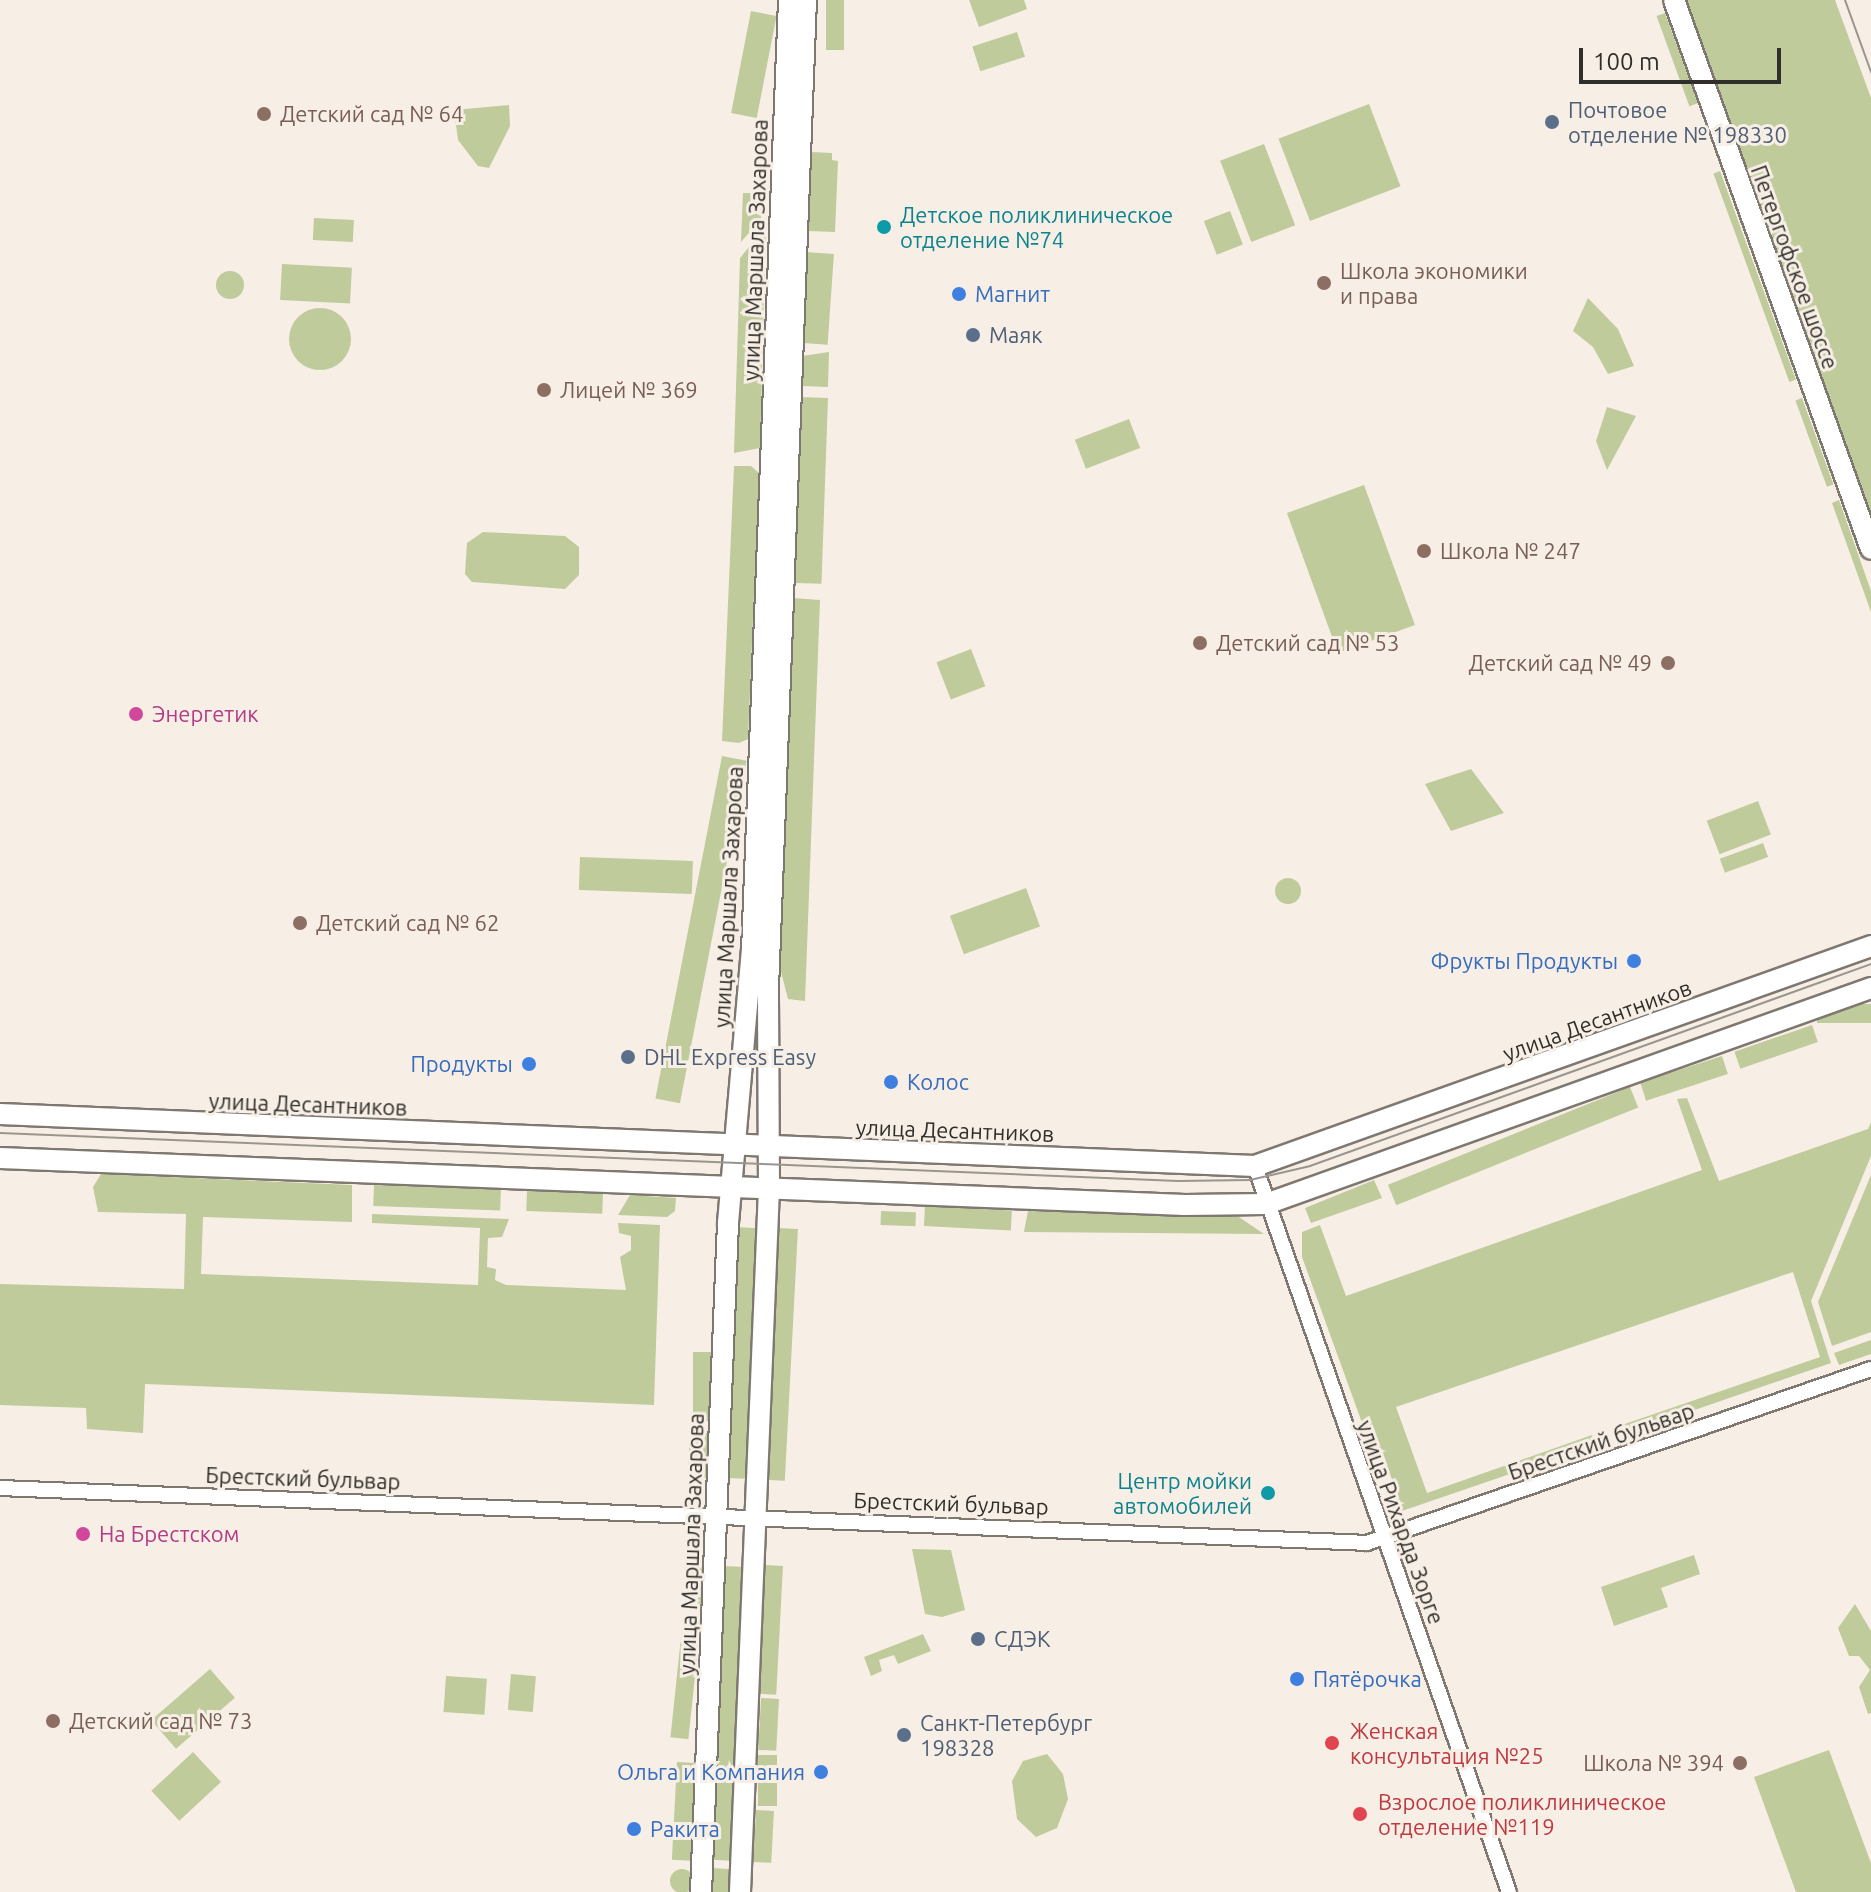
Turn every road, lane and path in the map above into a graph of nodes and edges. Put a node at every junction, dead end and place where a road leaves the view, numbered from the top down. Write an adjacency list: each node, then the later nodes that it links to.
1 (789, 0): 8 (street, улица Маршала Захарова)
2 (806, 0): 9 (street, улица Маршала Захарова)
3 (1674, 0): 4 (street, Петергофское шоссе)
4 (1871, 549)
5 (1871, 946): 11 (street, улица Десантников)
6 (1871, 988): 14 (street)
7 (0, 1114): 8 (street, улица Десантников)
8 (736, 1145): 9 (street, улица Десантников); 12 (street, улица Маршала Захарова)
9 (769, 1146): 11 (street, улица Десантников); 13 (street, улица Маршала Захарова)
10 (0, 1158): 12 (street)
11 (1255, 1166): 14 (street, улица Рихарда Зорге)
12 (732, 1187): 13 (street); 17 (street, улица Маршала Захарова)
13 (769, 1188): 14 (street); 18 (street, улица Маршала Захарова)
14 (1266, 1204): 19 (street, улица Рихарда Зорге)
15 (1871, 1369): 19 (street, Брестский бульвар)
16 (0, 1488): 17 (street, Брестский бульвар)
17 (716, 1516): 18 (street, Брестский бульвар); 20 (street, улица Маршала Захарова)
18 (755, 1516): 19 (street, Брестский бульвар); 21 (street, улица Маршала Захарова)
19 (1383, 1539): 22 (street, улица Рихарда Зорге)
20 (701, 1892)
21 (740, 1892)
22 (1509, 1892)

